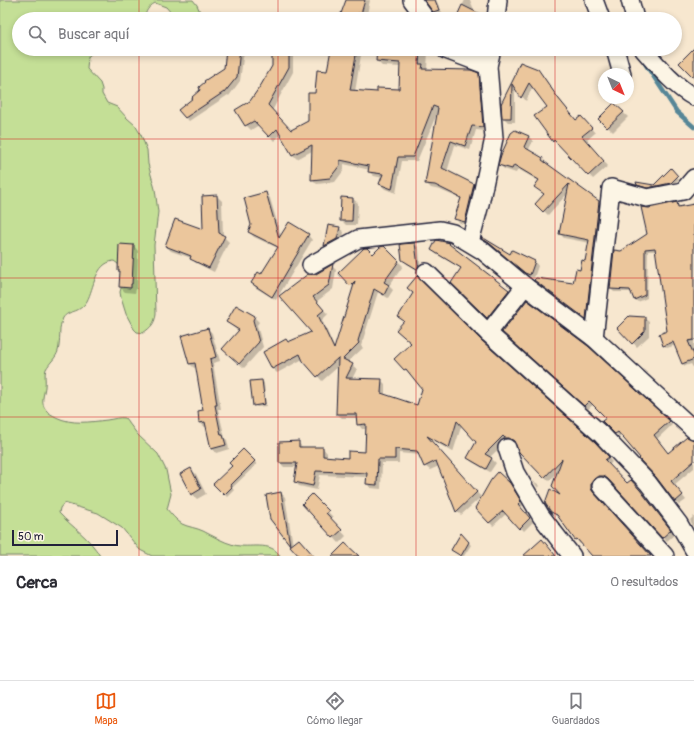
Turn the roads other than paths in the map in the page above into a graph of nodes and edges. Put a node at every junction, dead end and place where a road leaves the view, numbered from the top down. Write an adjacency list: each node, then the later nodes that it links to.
1 (412, 0): 5 (street)
2 (498, 0): 6 (street)
3 (594, 0): 7 (street)
4 (630, 0): 8 (street)
5 (421, 12)
6 (497, 12)
7 (598, 12)
8 (633, 12)
9 (462, 56): 13 (street)
10 (490, 56): 13 (street)
11 (617, 56): 14 (street)
12 (649, 56): 15 (street)
13 (488, 66): 17 (street)
14 (620, 68)
15 (694, 97)
16 (694, 178): 22 (street)
17 (470, 242): 18 (street); 20 (street)
18 (312, 265)
19 (426, 272): 21 (street)
20 (525, 286): 21 (street); 22 (street)
21 (488, 333): 26 (street)
22 (594, 338): 23 (street)
23 (694, 430)
24 (507, 448): 27 (street)
25 (601, 486): 28 (street)
26 (693, 546): 29 (street)
27 (572, 556)
28 (666, 556)
29 (673, 556)

